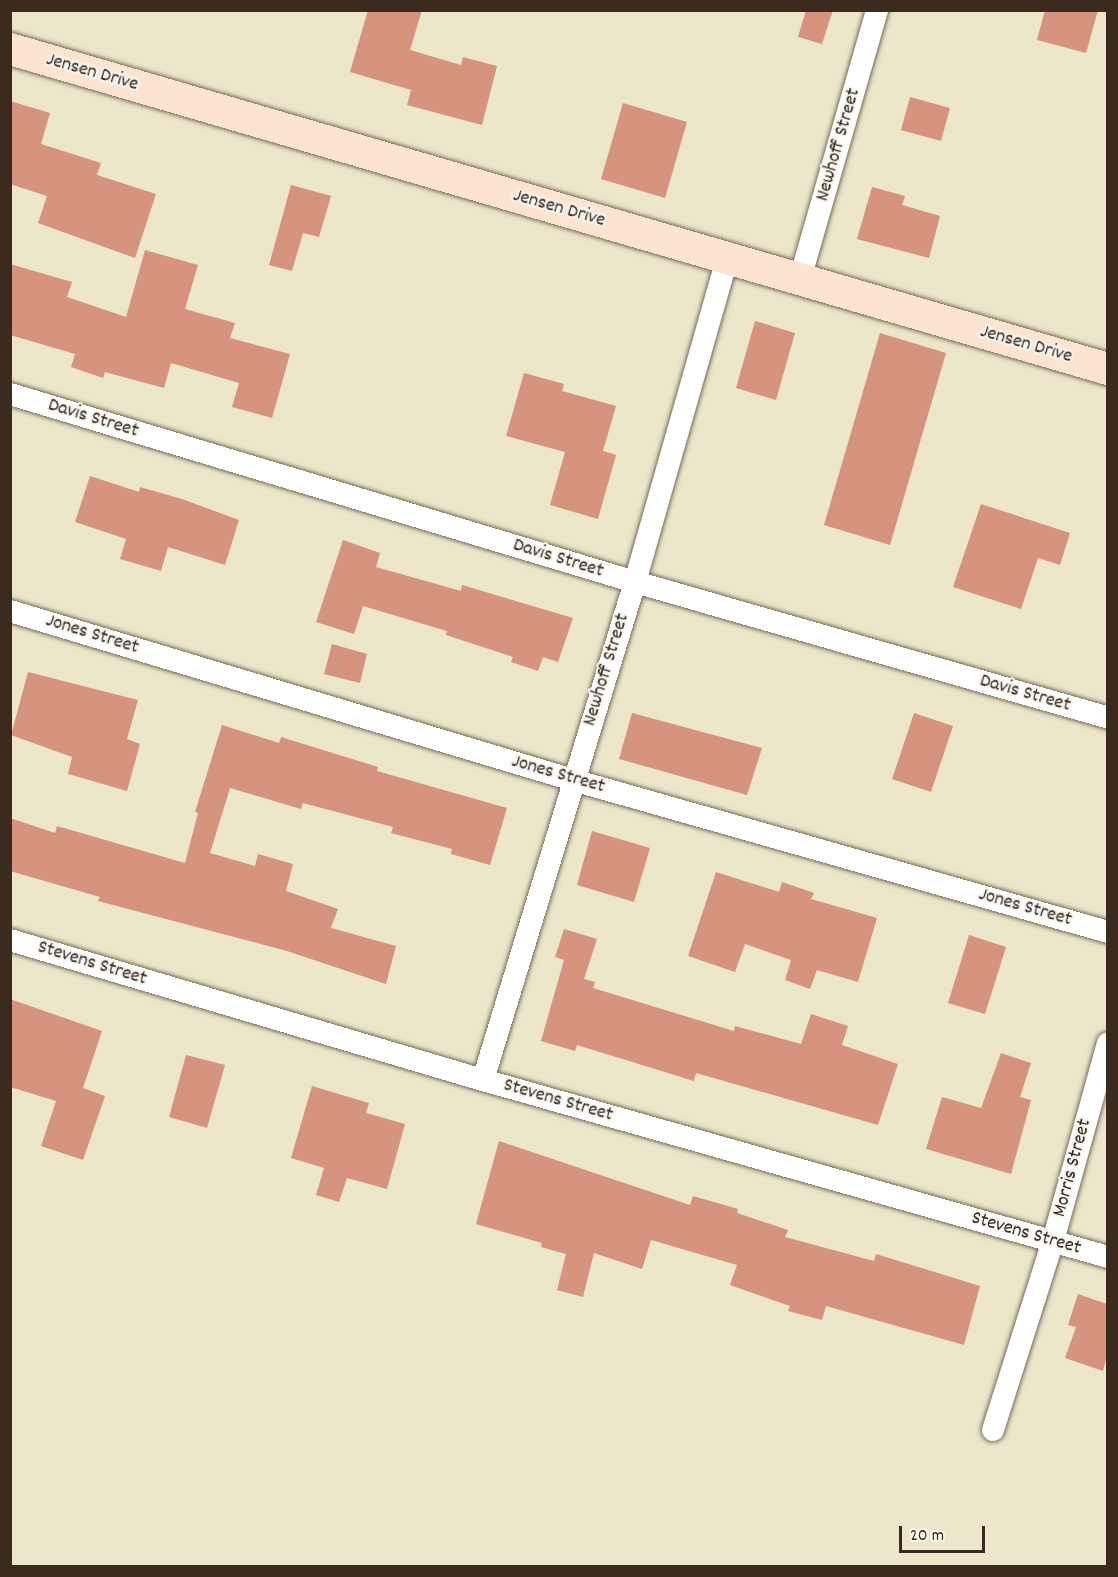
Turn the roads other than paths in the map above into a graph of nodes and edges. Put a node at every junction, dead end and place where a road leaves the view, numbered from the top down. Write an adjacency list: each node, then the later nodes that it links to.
1 (877, 10): 4 (street, Newhoff Street)
2 (10, 49): 3 (main road, Jensen Drive)
3 (727, 258): 4 (main road, Jensen Drive); 7 (street, Newhoff Street)
4 (800, 279): 5 (main road, Jensen Drive)
5 (1107, 369)
6 (10, 394): 7 (street, Davis Street)
7 (635, 582): 9 (street, Davis Street); 10 (street, Newhoff Street)
8 (10, 611): 10 (street, Jones Street)
9 (1107, 718)
10 (573, 780): 11 (street, Jones Street); 14 (street, Newhoff Street)
11 (1107, 932)
12 (10, 940): 14 (street, Stevens Street)
13 (1107, 1043): 15 (street, Morris Street)
14 (483, 1080): 15 (street, Stevens Street)
15 (1053, 1241): 16 (street, Stevens Street); 17 (street, Morris Street)
16 (1107, 1257)
17 (993, 1430)

